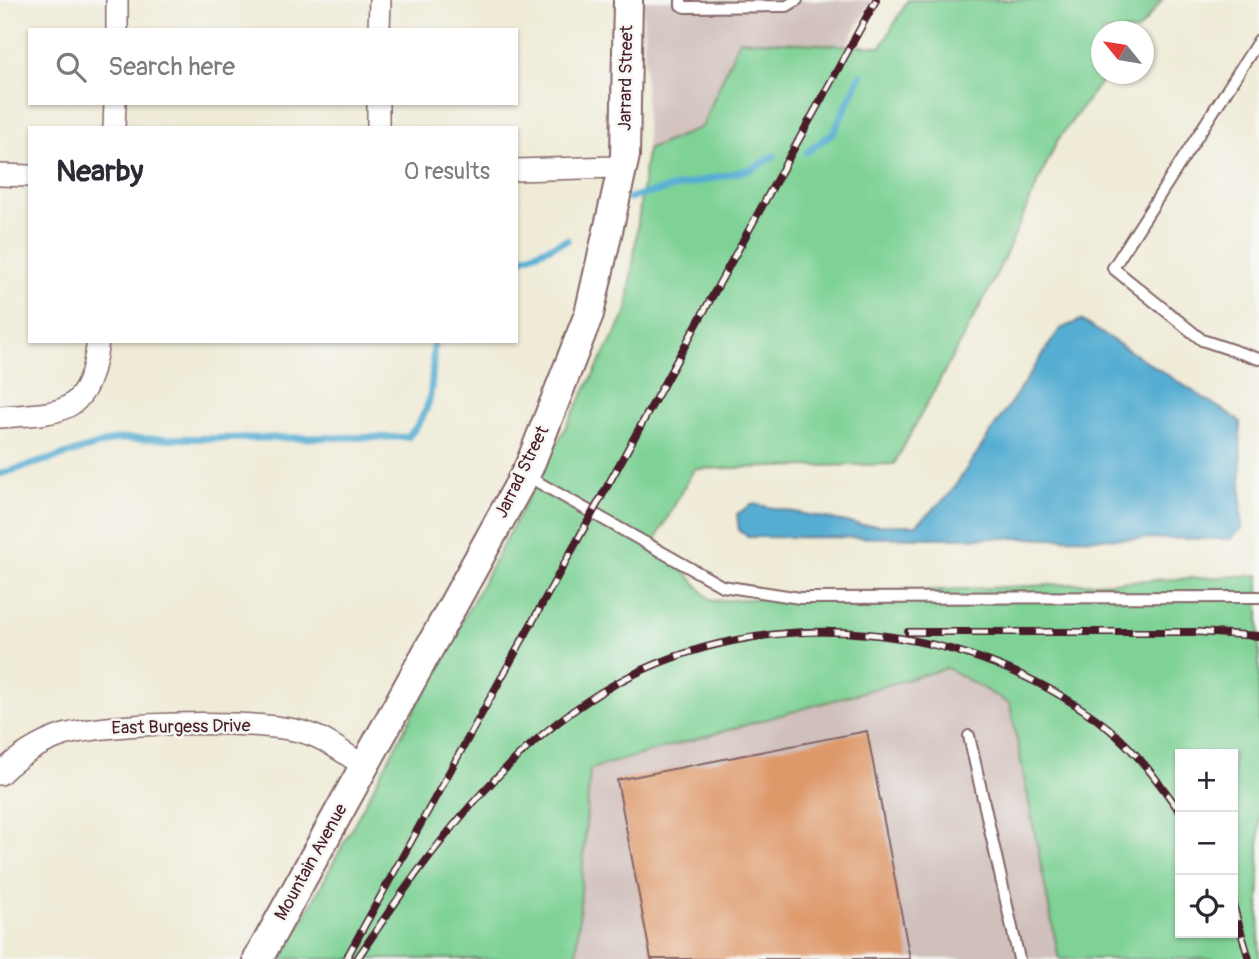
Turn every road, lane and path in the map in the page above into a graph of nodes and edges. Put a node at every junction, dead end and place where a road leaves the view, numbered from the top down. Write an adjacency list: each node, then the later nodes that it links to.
1 (117, 0): 6 (street)
2 (380, 0): 7 (street)
3 (628, 0): 13 (street, Jarrard Street)
4 (681, 0): 5 (lane)
5 (797, 0)
6 (117, 28)
7 (379, 28)
8 (1259, 40): 18 (lane)
9 (115, 105): 11 (street)
10 (378, 105): 12 (street)
11 (114, 126)
12 (378, 126)
13 (625, 156): 14 (street); 20 (street, Jarrad Street)
14 (518, 170)
15 (0, 175): 16 (street)
16 (28, 176)
17 (99, 343): 19 (street)
18 (1259, 359)
19 (0, 417)
20 (524, 475): 21 (lane); 23 (street, Jarrad Street)
21 (1259, 597)
22 (969, 736): 26 (lane)
23 (365, 766): 24 (street, East Burgess Drive); 25 (street, Mountain Avenue)
24 (0, 774)
25 (258, 959)
26 (1019, 959)

